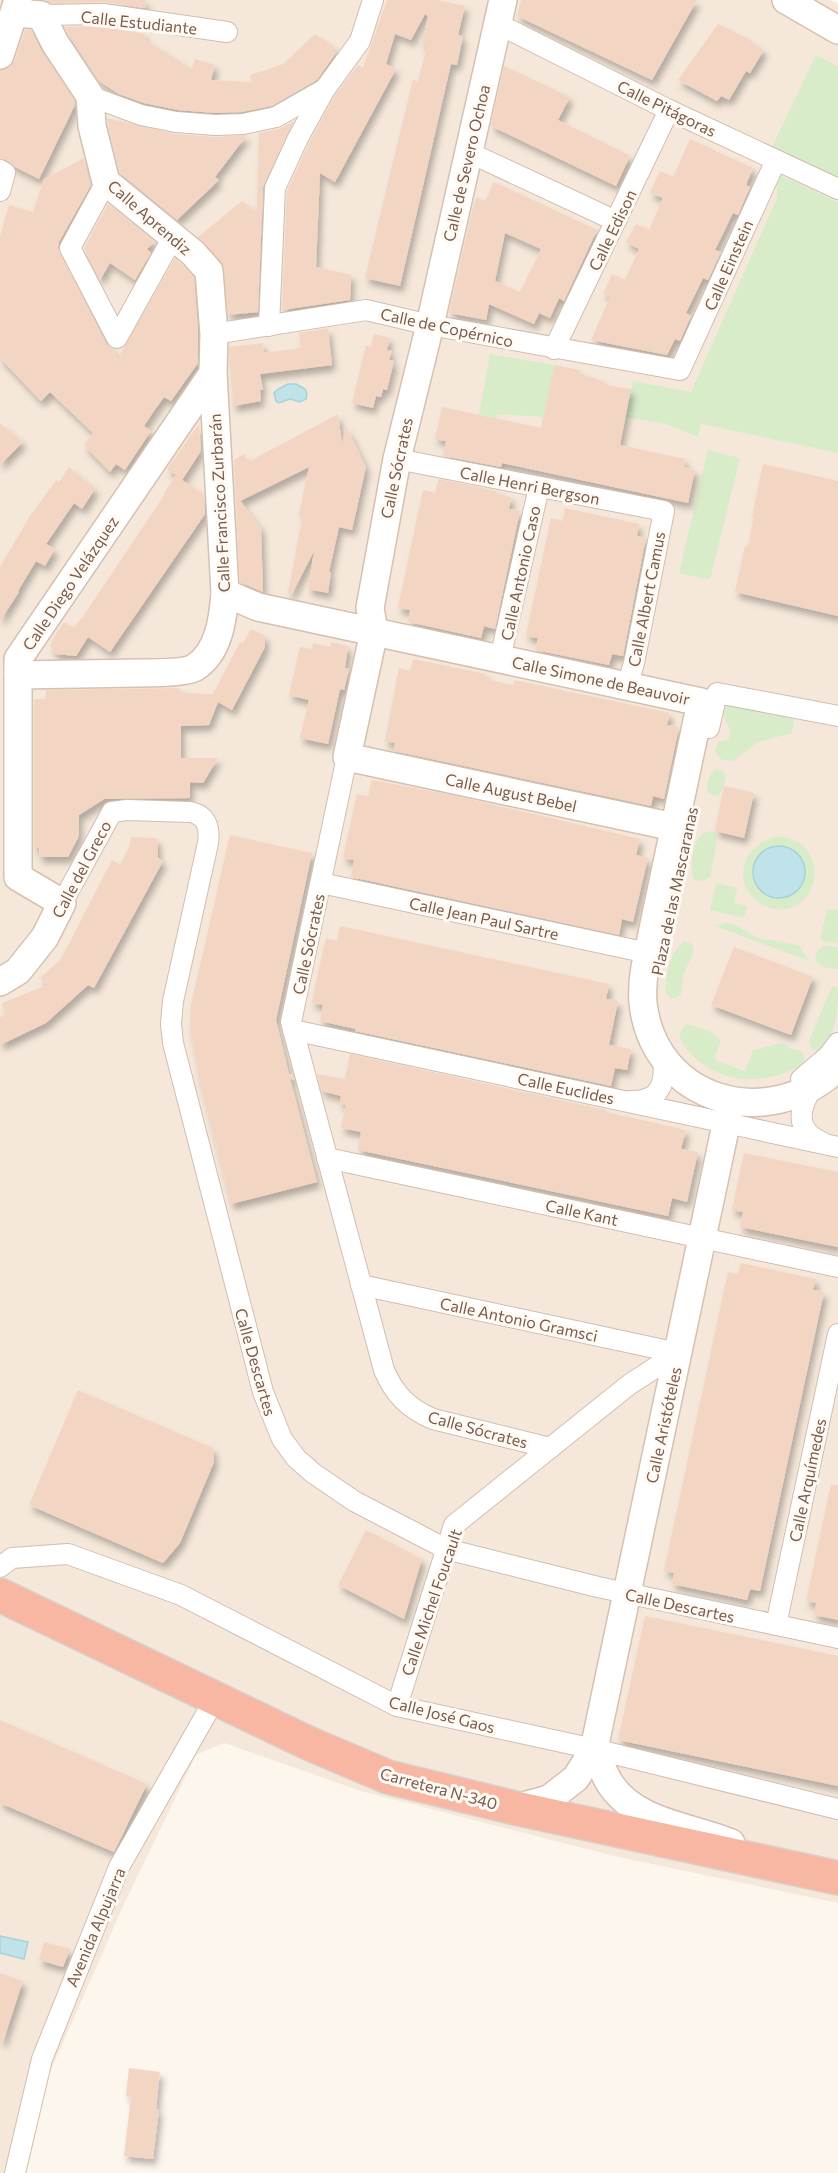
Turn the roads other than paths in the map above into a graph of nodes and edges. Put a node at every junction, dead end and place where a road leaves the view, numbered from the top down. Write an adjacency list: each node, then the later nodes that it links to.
1 (373, 0): 8 (street)
2 (786, 0): 5 (street)
3 (18, 8): 6 (street, Calle Estudiante); 7 (street); 9 (street)
4 (501, 12): 10 (street, Calle Pitágoras); 11 (street, Calle de Severo Ochoa)
5 (838, 30)
6 (227, 32)
7 (0, 55)
8 (326, 89): 9 (street); 20 (street)
9 (90, 96): 14 (street, Calle Aprendiz)
10 (669, 110): 12 (street, Calle Pitágoras); 17 (street, Calle Edison)
11 (468, 152): 17 (street); 19 (street, Calle de Severo Ochoa)
12 (776, 160): 15 (street, Calle Pitágoras); 23 (street, Calle Einstein)
13 (0, 170): 16 (street)
14 (106, 182): 18 (street, Calle Aprendiz); 18 (street)
15 (838, 189)
16 (0, 191)
17 (616, 221): 22 (street, Calle Edison)
18 (173, 237): 21 (street, Calle Aprendiz)
19 (430, 325): 20 (street, Calle de Copérnico); 22 (street, Calle de Copérnico); 25 (street, Calle Sócrates)
20 (269, 326): 21 (street, Calle de Copérnico)
21 (214, 333): 24 (street, Calle Francisco Zurbarán)
22 (554, 349): 23 (street, Calle de Copérnico)
23 (680, 370)
24 (213, 373): 28 (street, Calle Francisco Zurbarán); 31 (street, Calle Diego Velázquez)
25 (397, 459): 26 (street, Calle Henri Bergson); 29 (street, Calle Sócrates)
26 (538, 487): 27 (street, Calle Henri Bergson); 30 (street, Calle Antonio Caso)
27 (664, 511): 32 (street, Calle Albert Camus)
28 (225, 593): 29 (street, Calle Simone de Beauvoir); 31 (street, Calle Francisco Zurbarán)
29 (375, 632): 30 (street, Calle Simone de Beauvoir); 34 (street, Calle Sócrates)
30 (500, 659): 32 (street, Calle Simone de Beauvoir)
31 (18, 675): 38 (street, Calle Diego Velázquez)
32 (627, 686): 36 (street, Calle Simone de Beauvoir)
33 (838, 717): 42 (street, Plaza de las Mascaranas)
34 (347, 757): 36 (street, Calle August Bebel); 37 (street, Calle Sócrates)
35 (190, 812): 38 (street, Calle del Greco); 56 (street, Calle Descartes)
36 (674, 828): 39 (street)
37 (321, 883): 39 (street, Calle Jean Paul Sartre); 41 (street, Calle Sócrates)
38 (62, 903): 40 (street, Calle del Greco)
39 (648, 953): 43 (street)
40 (0, 982)
41 (293, 1030): 46 (street, Calle Euclides); 49 (street, Calle Sócrates)
42 (838, 1043)
43 (663, 1056): 46 (street); 47 (street)
44 (838, 1067): 45 (street)
45 (812, 1088): 47 (street); 48 (street)
46 (625, 1101): 47 (street, Calle Euclides)
47 (729, 1112): 48 (street, Calle Euclides); 50 (street, Calle Aristóteles)
48 (834, 1146)
49 (327, 1158): 50 (street, Calle Kant); 52 (street, Calle Sócrates)
50 (702, 1238): 51 (street, Calle Kant); 54 (street, Calle Aristóteles)
51 (838, 1267)
52 (361, 1286): 54 (street, Calle Antonio Gramsci); 55 (street, Calle Sócrates)
53 (838, 1334): 60 (street, Calle Arquímedes)
54 (678, 1353): 55 (street, Calle Michel Foucault); 58 (street, Calle Aristóteles)
55 (550, 1448): 56 (street, Calle Michel Foucault)
56 (446, 1549): 58 (street, Calle Descartes); 63 (street, Calle Michel Foucault)
57 (0, 1567): 63 (street, Calle José Gaos)
58 (627, 1593): 60 (street, Calle Descartes); 64 (street, Calle Aristóteles)
59 (0, 1595): 62 (highway, Carretera N-340)
60 (776, 1625): 61 (street, Calle Descartes)
61 (838, 1638)
62 (216, 1697): 65 (highway, Carretera N-340); 69 (street, Avenida Alpujarra)
63 (397, 1706): 64 (street, Calle José Gaos)
64 (594, 1749): 65 (street, Calle Aristóteles); 66 (street, Calle José Gaos); 67 (street)
65 (515, 1808): 67 (highway, Carretera N-340)
66 (838, 1809)
67 (781, 1865): 68 (highway, Carretera N-340)
68 (838, 1878)
69 (15, 2173)

